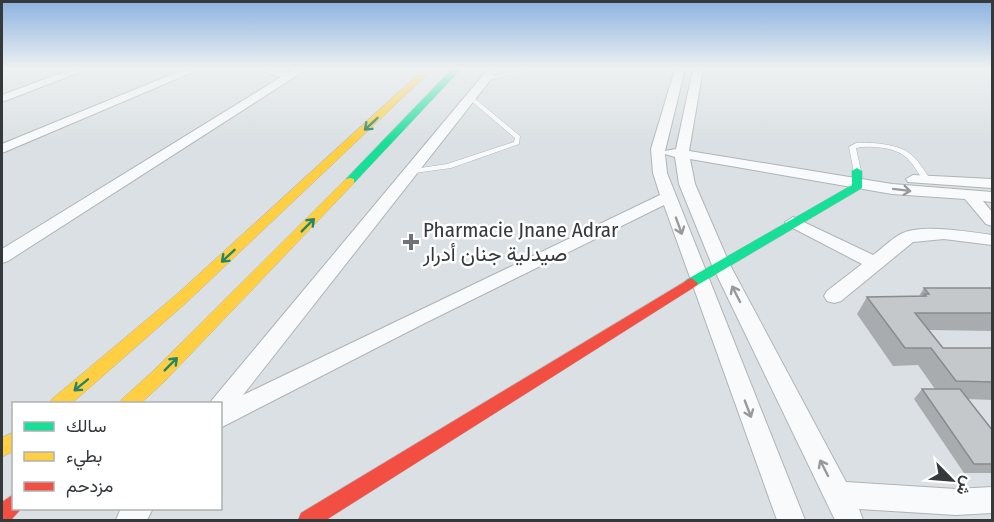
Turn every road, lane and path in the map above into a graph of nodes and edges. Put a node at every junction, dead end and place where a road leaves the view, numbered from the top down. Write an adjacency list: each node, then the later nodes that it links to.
1 (17, 93): 10 (street)
2 (136, 93): 12 (street)
3 (263, 93): 25 (street)
4 (403, 93): 30 (main road, one-way to 30)
5 (434, 93): 31 (main road, one-way to 5)
6 (475, 93): 9 (street)
7 (673, 93): 11 (street)
8 (693, 93): 13 (street)
9 (471, 98): 14 (street); 14 (lane)
10 (2, 99)
11 (659, 144): 13 (street); 20 (street)
12 (2, 149)
13 (682, 149): 15 (street); 27 (street)
14 (410, 172): 32 (street)
15 (858, 178): 16 (street); 16 (lane); 18 (street, one-way to 18); 23 (main road)
16 (927, 180): 17 (street); 18 (street)
17 (993, 184)
18 (938, 194): 19 (street)
19 (971, 197): 21 (street); 22 (street)
20 (668, 198): 28 (street, one-way to 28); 33 (street)
21 (993, 198)
22 (993, 221)
23 (793, 222): 26 (street); 27 (main road)
24 (993, 240): 26 (street)
25 (2, 257)
26 (874, 263): 29 (street)
27 (721, 266): 28 (main road); 34 (street, one-way to 27)
28 (699, 280): 36 (main road); 37 (street, one-way to 37)
29 (834, 296)
30 (60, 402)
31 (130, 402)
32 (222, 405)
33 (222, 417)
34 (838, 495): 35 (street); 38 (street)
35 (993, 500)
36 (308, 520)
37 (791, 520)
38 (849, 520)

